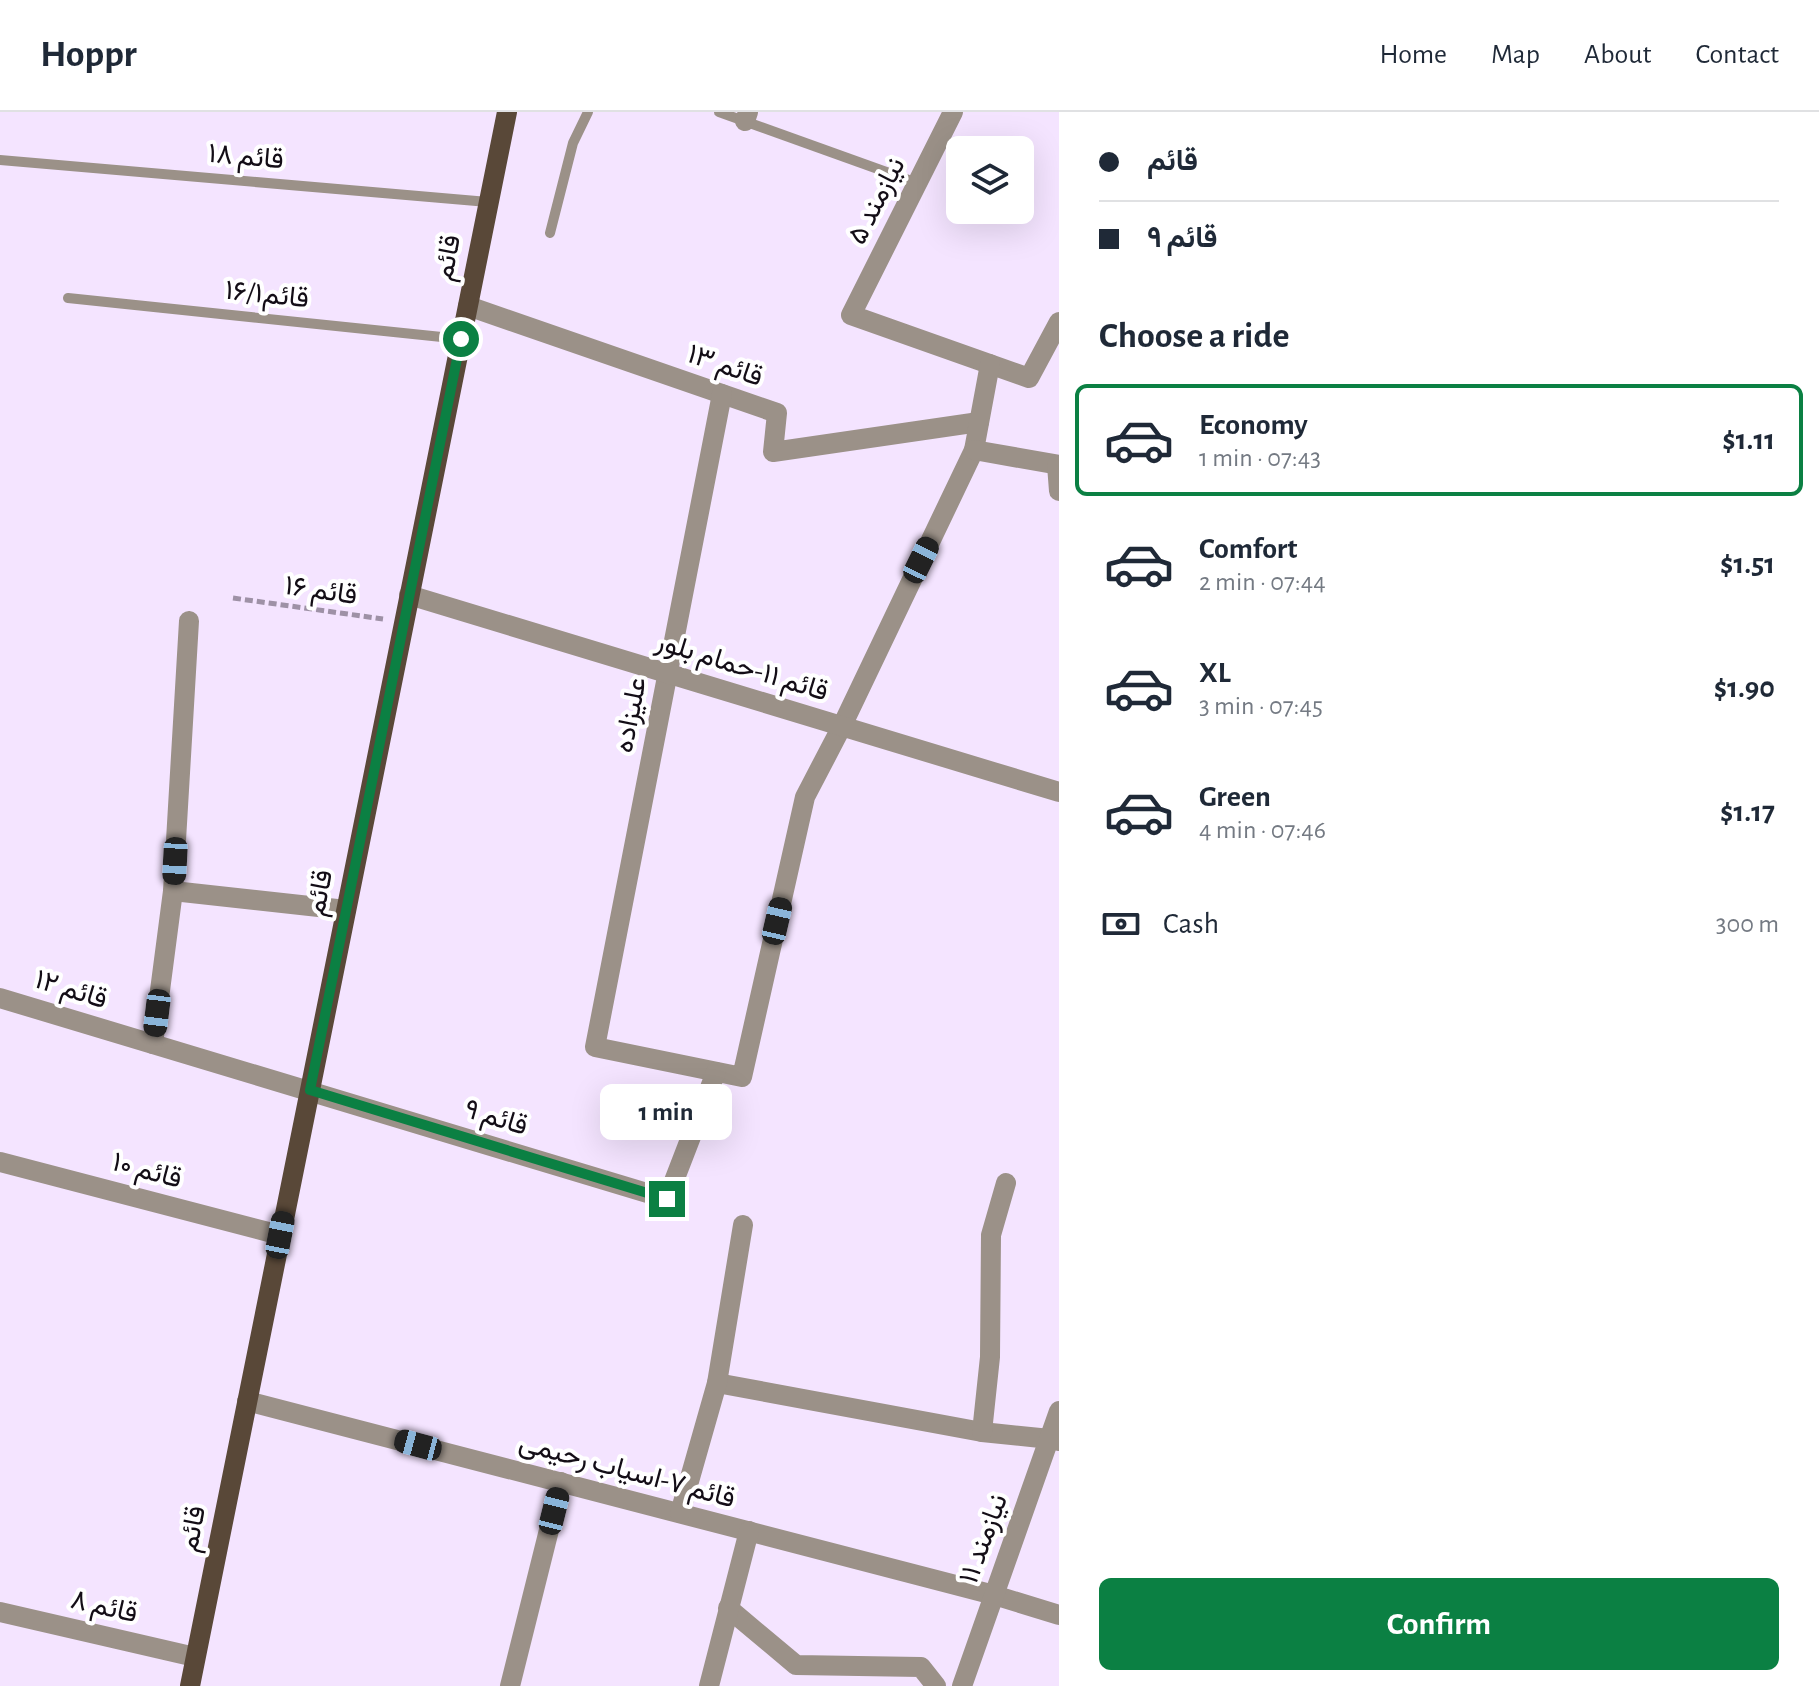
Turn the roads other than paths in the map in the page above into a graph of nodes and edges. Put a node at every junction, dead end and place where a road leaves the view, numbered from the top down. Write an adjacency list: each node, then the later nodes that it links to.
1 (507, 112): 8 (main road, قائم)
2 (588, 112): 9 (lane)
3 (719, 112): 5 (lane)
4 (953, 112): 7 (street, نیازمند ۵)
5 (746, 117): 7 (lane)
6 (0, 160): 8 (lane, قائم ۱۸)
7 (917, 183): 14 (street, نیازمند ۵)
8 (488, 202): 11 (main road, قائم)
9 (550, 233)
10 (68, 298): 13 (lane, قائم۱۶/۱)
11 (468, 306): 13 (main road, قائم); 15 (street, قائم ۱۳)
12 (1059, 322): 14 (street)
13 (461, 339): 20 (main road, قائم)
14 (990, 364): 16 (street)
15 (722, 394): 16 (street, قائم ۱۳); 22 (street, علیزاده)
16 (979, 422): 17 (street)
17 (974, 450): 18 (street); 23 (street)
18 (1058, 465): 19 (street)
19 (1059, 491)
20 (409, 595): 22 (street, قائم ۱۱-حمام بلور); 26 (main road, قائم)
21 (189, 621): 25 (street)
22 (668, 673): 23 (street, قائم ۱۱-حمام بلور); 29 (street, علیزاده)
23 (842, 726): 24 (street, قائم ۱۱-حمام بلور); 29 (street)
24 (1059, 792)
25 (173, 891): 26 (street); 28 (street)
26 (346, 910): 30 (main road, قائم)
27 (0, 998): 28 (street, قائم ۱۲)
28 (153, 1044): 30 (street, قائم ۱۲)
29 (716, 1072): 30 (street, قائم ۹)
30 (310, 1090): 34 (main road, قائم)
31 (0, 1162): 34 (street, قائم ۱۰)
32 (1006, 1183): 38 (street)
33 (743, 1225): 35 (street)
34 (280, 1235): 36 (main road, قائم)
35 (717, 1383): 38 (street); 41 (street)
36 (247, 1401): 40 (street, قائم ۷-اسیاب رحیمی); 47 (main road, قائم)
37 (1059, 1411): 39 (street, نیازمند ۱۱)
38 (982, 1432): 39 (street)
39 (1054, 1440): 43 (street, نیازمند ۱۱)
40 (561, 1482): 41 (street, قائم ۷-اسیاب رحیمی); 49 (street)
41 (680, 1513): 42 (street, قائم ۷-اسیاب رحیمی)
42 (749, 1531): 43 (street, قائم ۷-اسیاب رحیمی); 44 (street)
43 (994, 1595): 46 (street, قائم ۷-اسیاب رحیمی); 52 (street, نیازمند ۱۱)
44 (728, 1608): 50 (street); 51 (street)
45 (0, 1612): 47 (street, قائم ۸)
46 (1059, 1615)
47 (195, 1657): 48 (main road, قائم)
48 (190, 1686)
49 (510, 1686)
50 (709, 1686)
51 (936, 1686)
52 (962, 1686)

